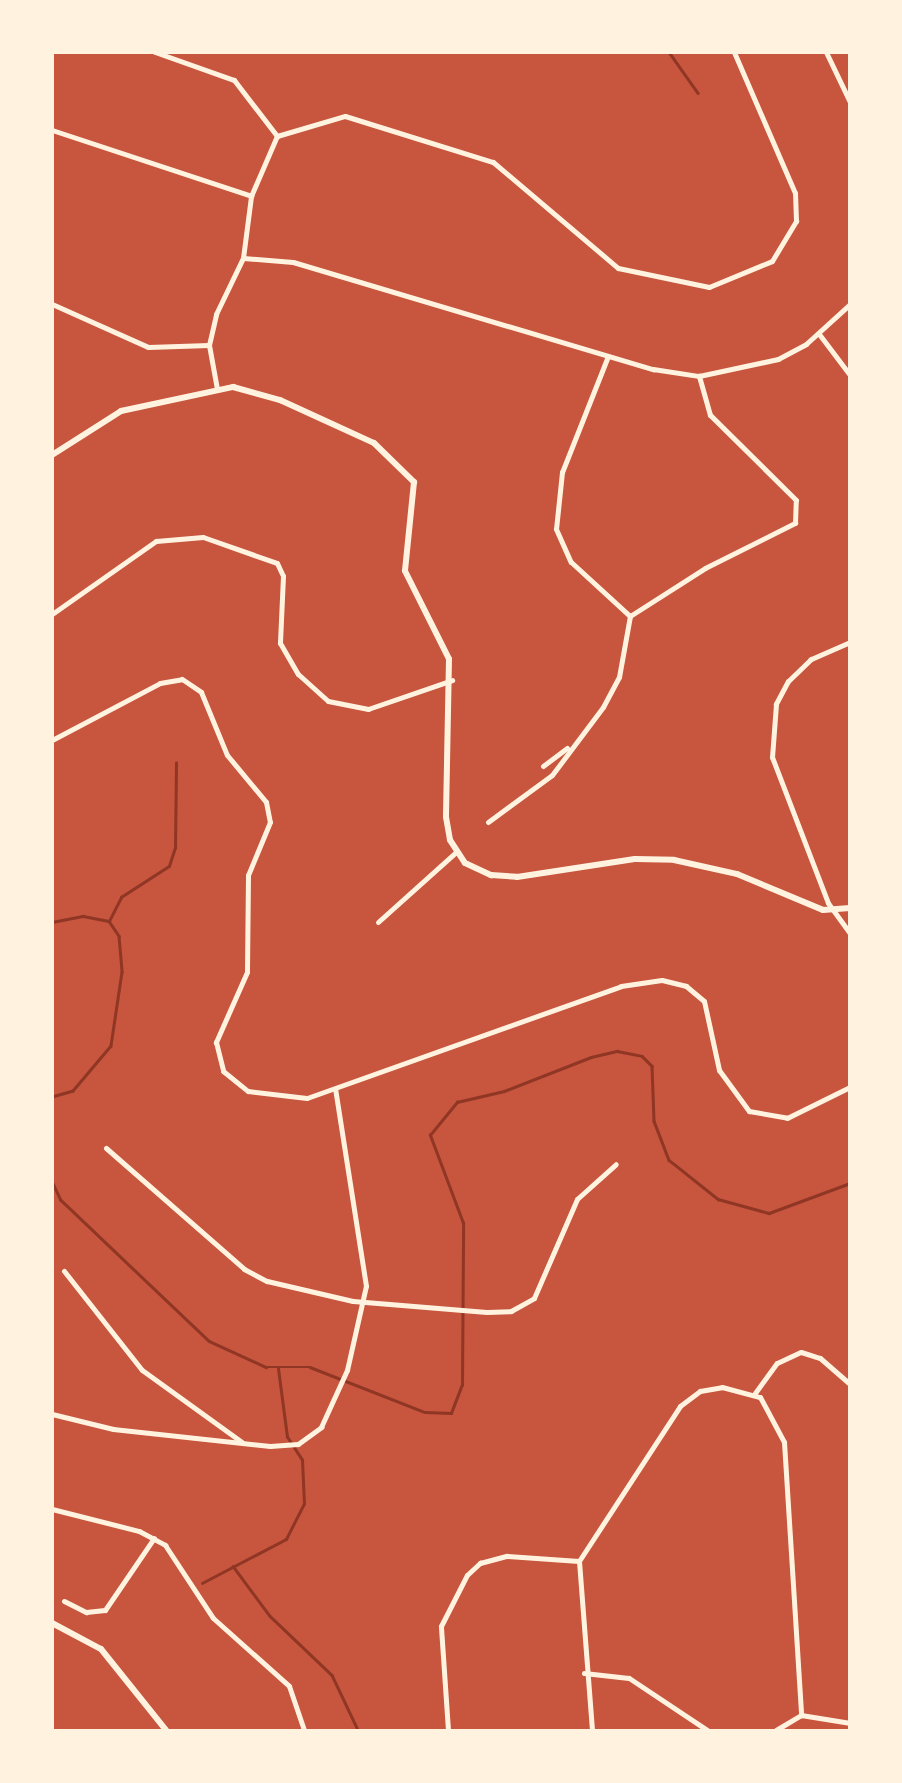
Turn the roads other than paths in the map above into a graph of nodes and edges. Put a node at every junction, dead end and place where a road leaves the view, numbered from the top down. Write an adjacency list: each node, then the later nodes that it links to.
1 (155, 52): 6 (street)
2 (734, 52): 6 (street)
3 (826, 52): 4 (street)
4 (849, 102)
5 (52, 130): 7 (street)
6 (277, 136): 7 (street)
7 (251, 197): 8 (street)
8 (243, 258): 12 (street); 13 (street)
9 (849, 303): 11 (street)
10 (52, 304): 12 (street)
11 (819, 334): 14 (street); 15 (street)
12 (209, 345): 16 (street)
13 (608, 356): 15 (street); 19 (street)
14 (849, 375)
15 (699, 376): 19 (street)
16 (217, 389): 17 (street); 21 (street)
17 (52, 455)
18 (52, 614): 21 (street)
19 (630, 616): 23 (street)
20 (849, 642): 28 (street)
21 (452, 680): 26 (street)
22 (52, 740): 32 (street)
23 (572, 744): 24 (street); 25 (street)
24 (543, 766)
25 (488, 822)
26 (456, 852): 28 (street); 29 (street)
27 (849, 908): 28 (street)
28 (835, 911): 30 (street)
29 (378, 922)
30 (849, 933)
31 (849, 1087): 32 (street)
32 (335, 1089): 36 (street)
33 (106, 1149): 36 (street)
34 (616, 1164): 36 (street)
35 (64, 1271): 40 (street)
36 (365, 1303): 40 (street)
37 (849, 1384): 38 (street)
38 (755, 1393): 43 (street); 47 (street)
39 (52, 1414): 40 (street)
40 (244, 1444)
41 (52, 1510): 42 (street)
42 (154, 1538): 44 (street); 50 (street)
43 (579, 1561): 46 (street); 51 (street)
44 (64, 1601)
45 (52, 1623): 49 (street)
46 (584, 1674): 52 (street); 53 (street)
47 (801, 1715): 48 (street); 54 (street)
48 (849, 1723)
49 (166, 1731)
50 (304, 1731)
51 (448, 1731)
52 (592, 1731)
53 (707, 1731)
54 (776, 1731)

